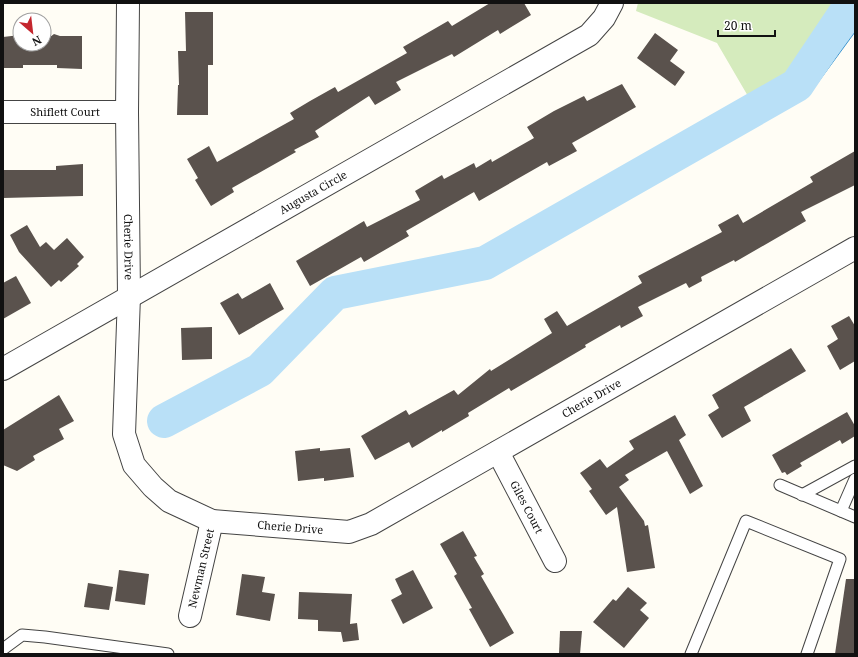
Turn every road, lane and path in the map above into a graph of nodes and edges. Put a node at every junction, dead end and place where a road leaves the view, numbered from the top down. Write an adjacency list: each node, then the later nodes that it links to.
1 (128, 3): 4 (street, Cherie Drive)
2 (612, 3): 6 (street, Augusta Circle)
3 (3, 112): 4 (street, Shiflett Court)
4 (128, 112): 6 (street, Cherie Drive)
5 (855, 248): 8 (street, Cherie Drive)
6 (129, 296): 7 (street, Augusta Circle); 15 (street, Cherie Drive)
7 (3, 369)
8 (498, 452): 15 (street, Cherie Drive); 16 (street, Giles Court)
9 (855, 466): 12 (lane)
10 (855, 479): 13 (lane)
11 (780, 485): 12 (lane)
12 (802, 495): 13 (lane)
13 (841, 511): 14 (lane)
14 (855, 517)
15 (212, 521): 17 (street, Newman Street)
16 (555, 561)
17 (190, 616)
18 (3, 649): 19 (lane)
19 (168, 654)
20 (692, 654): 21 (lane)
21 (807, 654)

